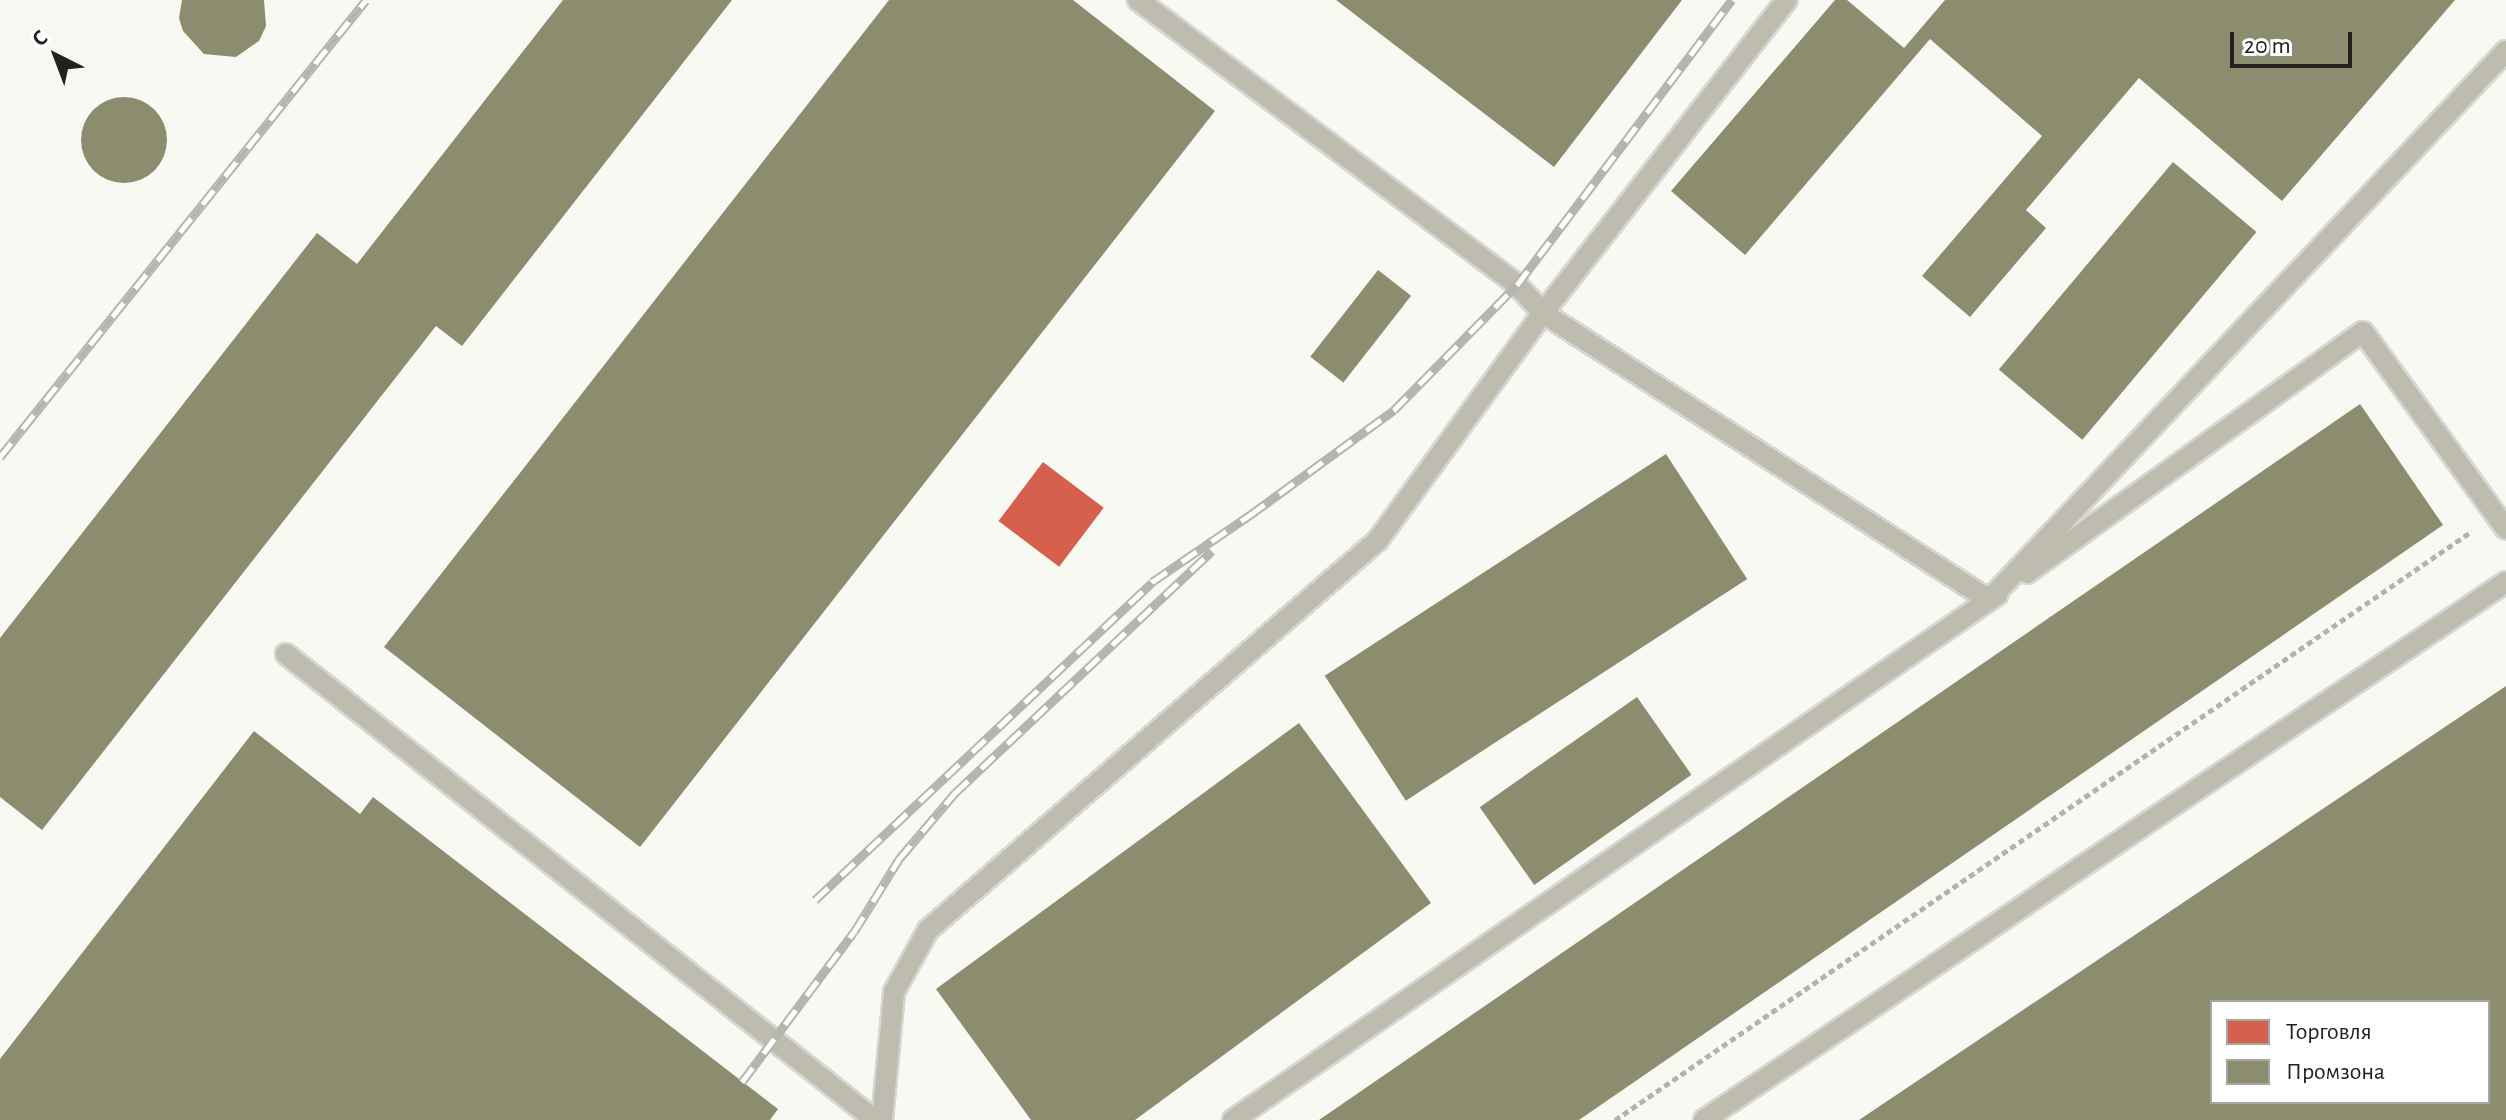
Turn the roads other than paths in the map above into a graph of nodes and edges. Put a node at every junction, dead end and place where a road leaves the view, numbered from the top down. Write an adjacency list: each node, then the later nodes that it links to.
1 (1138, 0): 4 (lane)
2 (1787, 0): 4 (lane)
3 (2506, 51): 7 (lane)
4 (1543, 313): 7 (lane); 10 (lane)
5 (2501, 521): 7 (lane)
6 (2506, 582): 12 (lane)
7 (1989, 600): 11 (lane)
8 (286, 654): 9 (lane)
9 (875, 1120)
10 (882, 1120)
11 (1233, 1120)
12 (1704, 1120)

